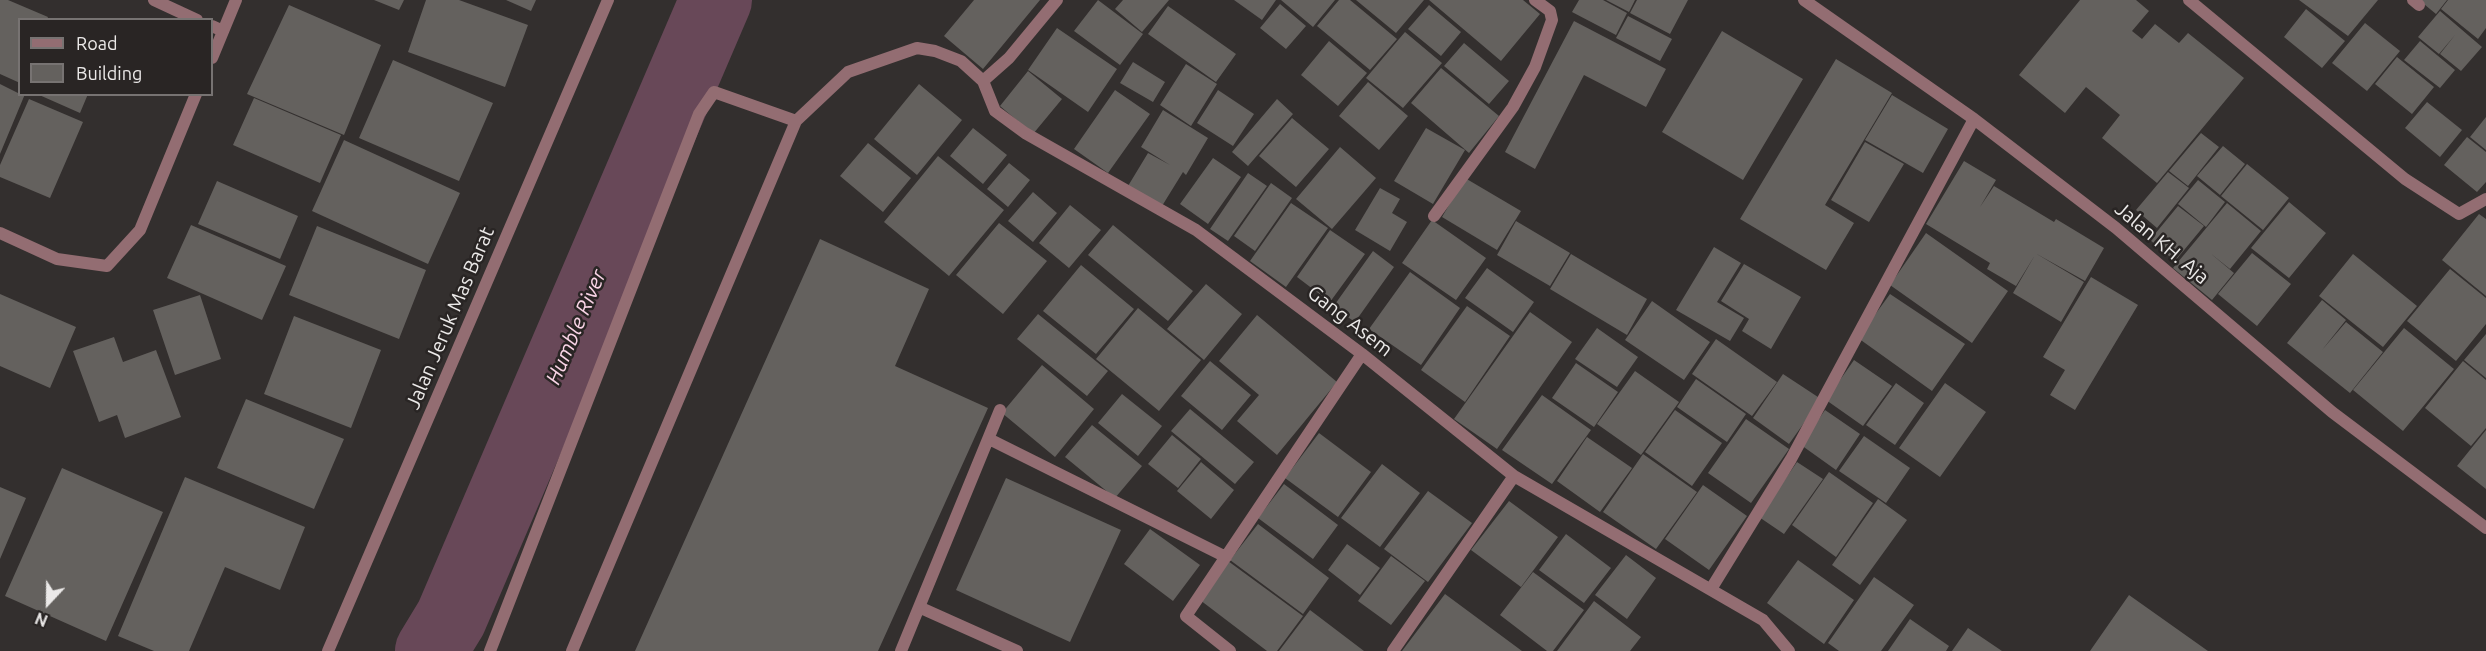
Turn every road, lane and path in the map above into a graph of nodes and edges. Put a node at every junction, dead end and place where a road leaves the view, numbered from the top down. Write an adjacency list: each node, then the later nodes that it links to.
1 (154, 0): 8 (street)
2 (236, 0): 9 (street)
3 (608, 0): 26 (street, Jalan Jeruk Mas Barat)
4 (1057, 0): 11 (street)
5 (1535, 0): 16 (street)
6 (1804, 0): 13 (street, Jalan KH. Aja)
7 (2189, 0): 15 (street)
8 (193, 18)
9 (217, 28): 10 (street)
10 (213, 52)
11 (983, 81): 14 (street); 18 (street, Gang Asem)
12 (195, 96): 17 (street)
13 (1974, 119): 22 (street, Jalan KH. Aja); 24 (street)
14 (796, 121): 27 (street); 28 (street)
15 (2486, 199)
16 (1434, 216)
17 (0, 233)
18 (1362, 354): 21 (street, Gang Asem); 23 (street)
19 (1000, 410): 20 (street)
20 (989, 440): 23 (street); 25 (street)
21 (1514, 476): 24 (street, Gang Asem); 32 (street)
22 (2486, 528)
23 (1226, 557): 31 (street)
24 (1711, 589): 33 (street, Gang Asem)
25 (921, 608): 29 (street); 30 (street)
26 (328, 651)
27 (490, 651)
28 (572, 651)
29 (901, 651)
30 (1017, 651)
31 (1230, 651)
32 (1393, 651)
33 (1789, 651)

